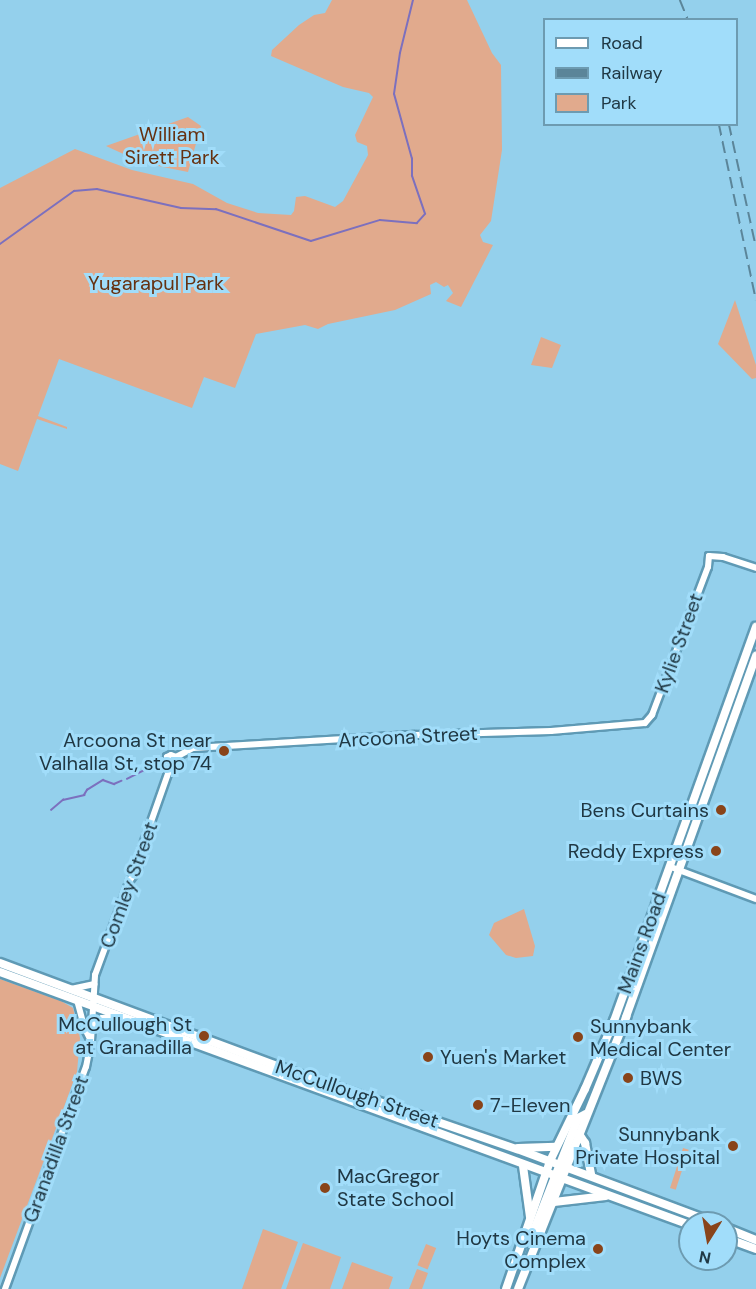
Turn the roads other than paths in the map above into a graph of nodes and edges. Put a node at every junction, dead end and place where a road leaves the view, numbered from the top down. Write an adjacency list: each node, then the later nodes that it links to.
1 (756, 568): 4 (street, Kylie Street)
2 (756, 627): 5 (main road, Mains Road)
3 (756, 656): 6 (main road, Mains Road)
4 (642, 724): 7 (street, Arcoona Street)
5 (710, 752): 6 (main road); 8 (main road, Mains Road)
6 (719, 755): 9 (main road, Mains Road)
7 (176, 757): 13 (street, Comley Street)
8 (671, 867): 9 (street); 22 (main road, Mains Road)
9 (680, 871): 10 (street); 20 (main road, Mains Road)
10 (756, 898)
11 (0, 963): 14 (main road, McCullough Street)
12 (0, 972): 15 (main road, McCullough Street)
13 (94, 984): 14 (street); 16 (street, Comley Street)
14 (69, 989): 16 (main road, McCullough Street)
15 (77, 1000): 16 (main road, McCullough Street); 19 (street)
16 (93, 1002): 17 (main road, McCullough Street); 18 (street, Granadilla Street); 23 (main road, McCullough Street)
17 (124, 1017): 18 (street); 26 (main road, McCullough Street)
18 (92, 1028): 19 (street, Granadilla Street)
19 (92, 1041): 42 (street, Granadilla Street)
20 (586, 1114): 21 (main road, Mains Road); 25 (main road)
21 (579, 1134): 27 (main road, Mains Road); 29 (main road)
22 (556, 1146): 23 (main road); 24 (main road, Mains Road)
23 (517, 1149): 24 (main road, McCullough Street)
24 (550, 1161): 25 (main road, McCullough Street); 28 (main road, Mains Road)
25 (559, 1164): 27 (main road, McCullough Street); 30 (main road)
26 (524, 1166): 28 (main road, McCullough Street); 35 (main road)
27 (568, 1167): 29 (main road, McCullough Street); 31 (main road, Mains Road)
28 (545, 1173): 30 (main road, McCullough Street); 35 (main road, Mains Road)
29 (591, 1175): 34 (main road, McCullough Street)
30 (554, 1176): 31 (main road, McCullough Street); 40 (main road)
31 (563, 1180): 32 (main road, McCullough Street); 33 (main road, Mains Road)
32 (608, 1196): 33 (main road); 36 (main road, McCullough Street)
33 (554, 1202): 44 (main road, Mains Road)
34 (684, 1211)
35 (530, 1219): 40 (main road, Mains Road)
36 (678, 1221)
37 (738, 1233): 38 (main road)
38 (756, 1240)
39 (738, 1242): 41 (main road)
40 (522, 1243): 43 (main road, Mains Road)
41 (756, 1249)
42 (4, 1289)
43 (506, 1289)
44 (518, 1289)

